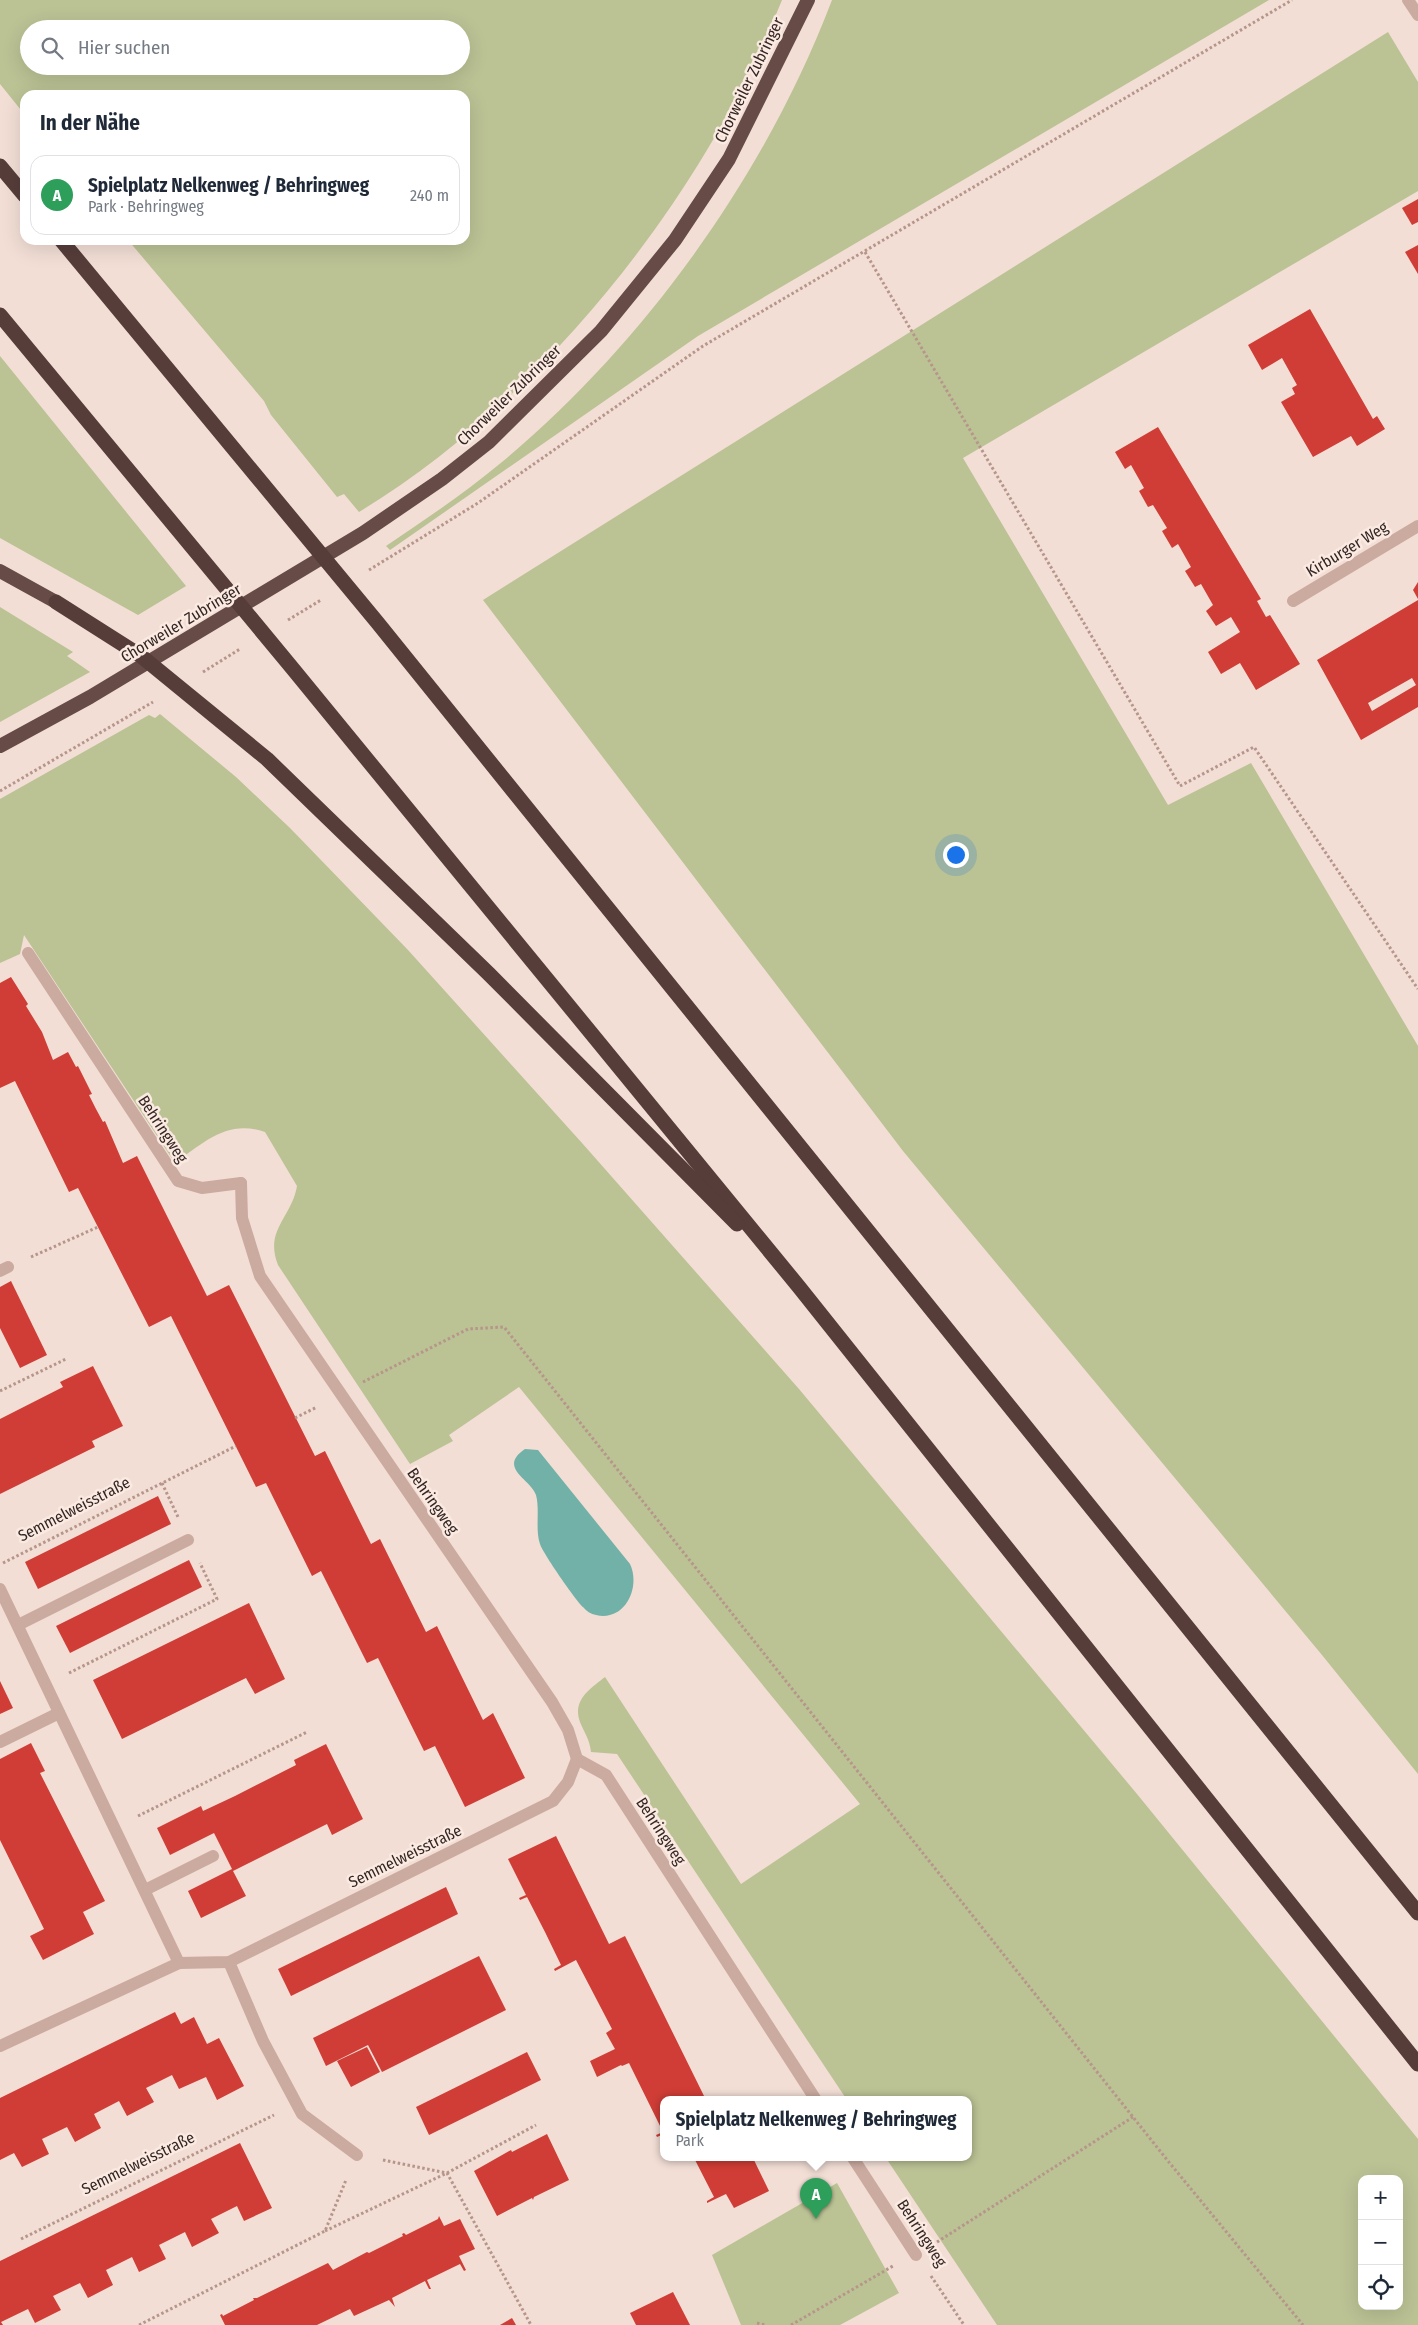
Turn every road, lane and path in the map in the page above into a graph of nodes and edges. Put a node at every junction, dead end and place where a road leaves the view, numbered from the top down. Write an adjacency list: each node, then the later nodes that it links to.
1 (808, 0): 20 (highway, Chorweiler Zubringer)
2 (1292, 0): 8 (path)
3 (1408, 0): 4 (street)
4 (1418, 15)
5 (0, 166): 6 (highway)
6 (20, 190)
7 (66, 245): 44 (highway)
8 (865, 252): 12 (path); 23 (path)
9 (0, 315): 26 (highway)
10 (1418, 526): 14 (street, Kirburger Weg)
11 (0, 570): 15 (highway)
12 (366, 572)
13 (323, 598): 16 (path)
14 (1293, 600)
15 (56, 602): 26 (highway)
16 (281, 624)
17 (247, 645): 18 (path)
18 (196, 676)
19 (162, 697): 21 (path)
20 (0, 746)
21 (0, 791)
22 (28, 953): 29 (street, Behringweg)
23 (1418, 989)
24 (98, 1226): 25 (path)
25 (4, 1269)
26 (799, 1287): 48 (highway)
27 (66, 1359): 28 (path)
28 (0, 1391)
29 (340, 1393): 40 (street, Behringweg); 51 (path)
30 (236, 1446): 31 (path, Semmelweisstraße)
31 (162, 1483): 32 (path); 33 (path, Semmelweisstraße)
32 (188, 1540): 35 (street); 36 (path)
33 (0, 1564)
34 (0, 1589): 35 (street)
35 (18, 1625): 36 (street)
36 (46, 1684): 37 (street)
37 (59, 1713): 39 (street); 41 (street)
38 (307, 1732): 41 (path)
39 (0, 1742)
40 (577, 1759): 45 (street, Semmelweisstraße); 49 (street, Behringweg)
41 (115, 1828): 43 (street)
42 (213, 1856): 43 (street)
43 (145, 1890): 46 (street)
44 (1418, 1913)
45 (229, 1962): 46 (street, Semmelweisstraße); 50 (street)
46 (179, 1963): 47 (street, Semmelweisstraße)
47 (0, 2046)
48 (1418, 2064)
49 (813, 2096)
50 (296, 2104): 53 (street); 57 (path, Semmelweisstraße)
51 (1133, 2117): 58 (path); 66 (path)
52 (536, 2125): 55 (path)
53 (357, 2155): 55 (path); 56 (path)
54 (855, 2161): 59 (street, Behringweg)
55 (447, 2172): 56 (path); 62 (path)
56 (325, 2231): 61 (path)
57 (21, 2239)
58 (934, 2244)
59 (916, 2255): 64 (path); 65 (path, Behringweg)
60 (758, 2323): 63 (path)
61 (139, 2325)
62 (530, 2325)
63 (765, 2325)
64 (791, 2325)
65 (964, 2325)
66 (1303, 2325)

